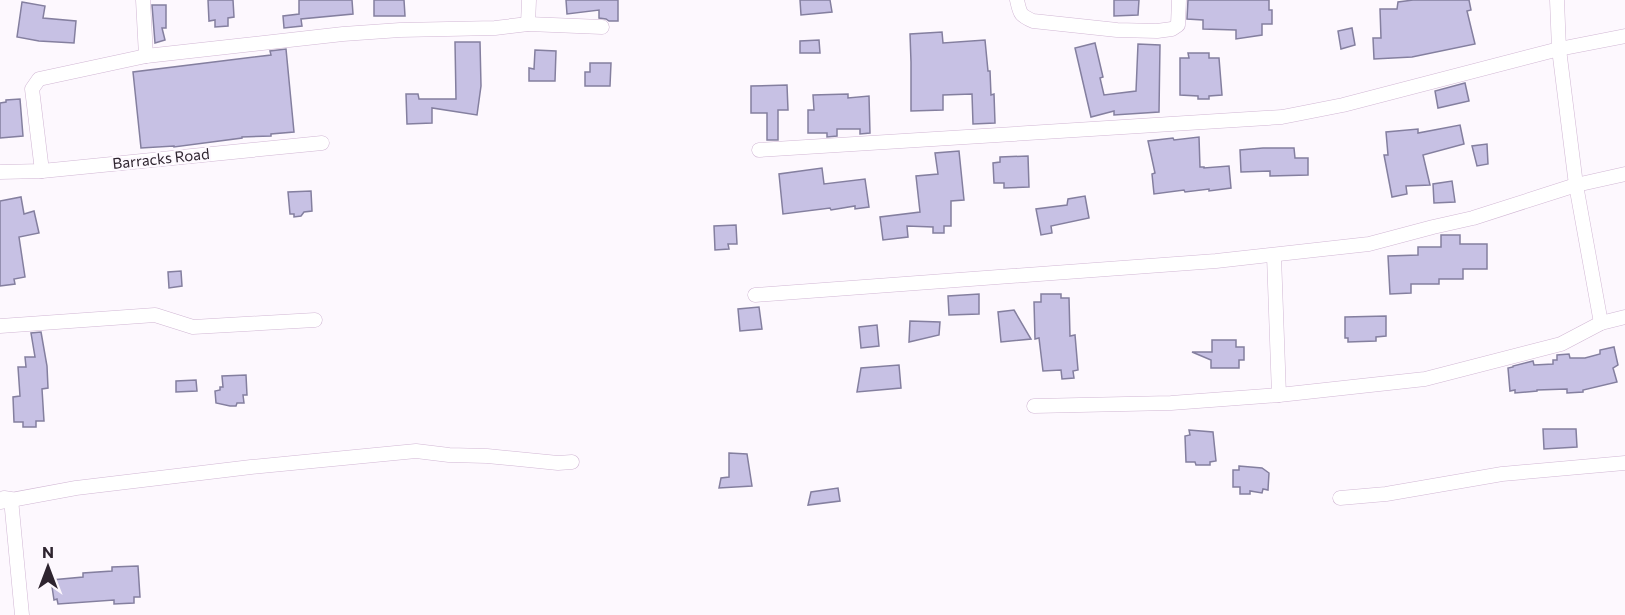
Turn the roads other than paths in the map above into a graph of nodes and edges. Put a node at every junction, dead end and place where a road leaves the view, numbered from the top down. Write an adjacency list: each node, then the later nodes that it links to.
1 (143, 0): 10 (street)
2 (530, 0): 6 (street)
3 (1017, 0): 4 (street)
4 (1179, 0)
5 (1557, 0): 9 (street)
6 (528, 24): 7 (street); 10 (street)
7 (602, 27)
8 (1625, 36): 9 (street)
9 (1559, 49): 12 (street); 16 (street)
10 (146, 56): 13 (street)
11 (322, 143): 13 (street, Barracks Road)
12 (759, 150)
13 (42, 171): 14 (street, Barracks Road)
14 (0, 172)
15 (1625, 174): 16 (street)
16 (1576, 185): 17 (street); 21 (street)
17 (1274, 256): 18 (street); 23 (street)
18 (755, 294)
19 (1625, 317): 21 (street)
20 (315, 320): 22 (street)
21 (1602, 323): 23 (street)
22 (0, 326)
23 (1279, 395): 24 (street)
24 (1034, 406)
25 (572, 462): 28 (street)
26 (1625, 462): 27 (street)
27 (1340, 498)
28 (4, 500): 29 (street)
29 (22, 615)

